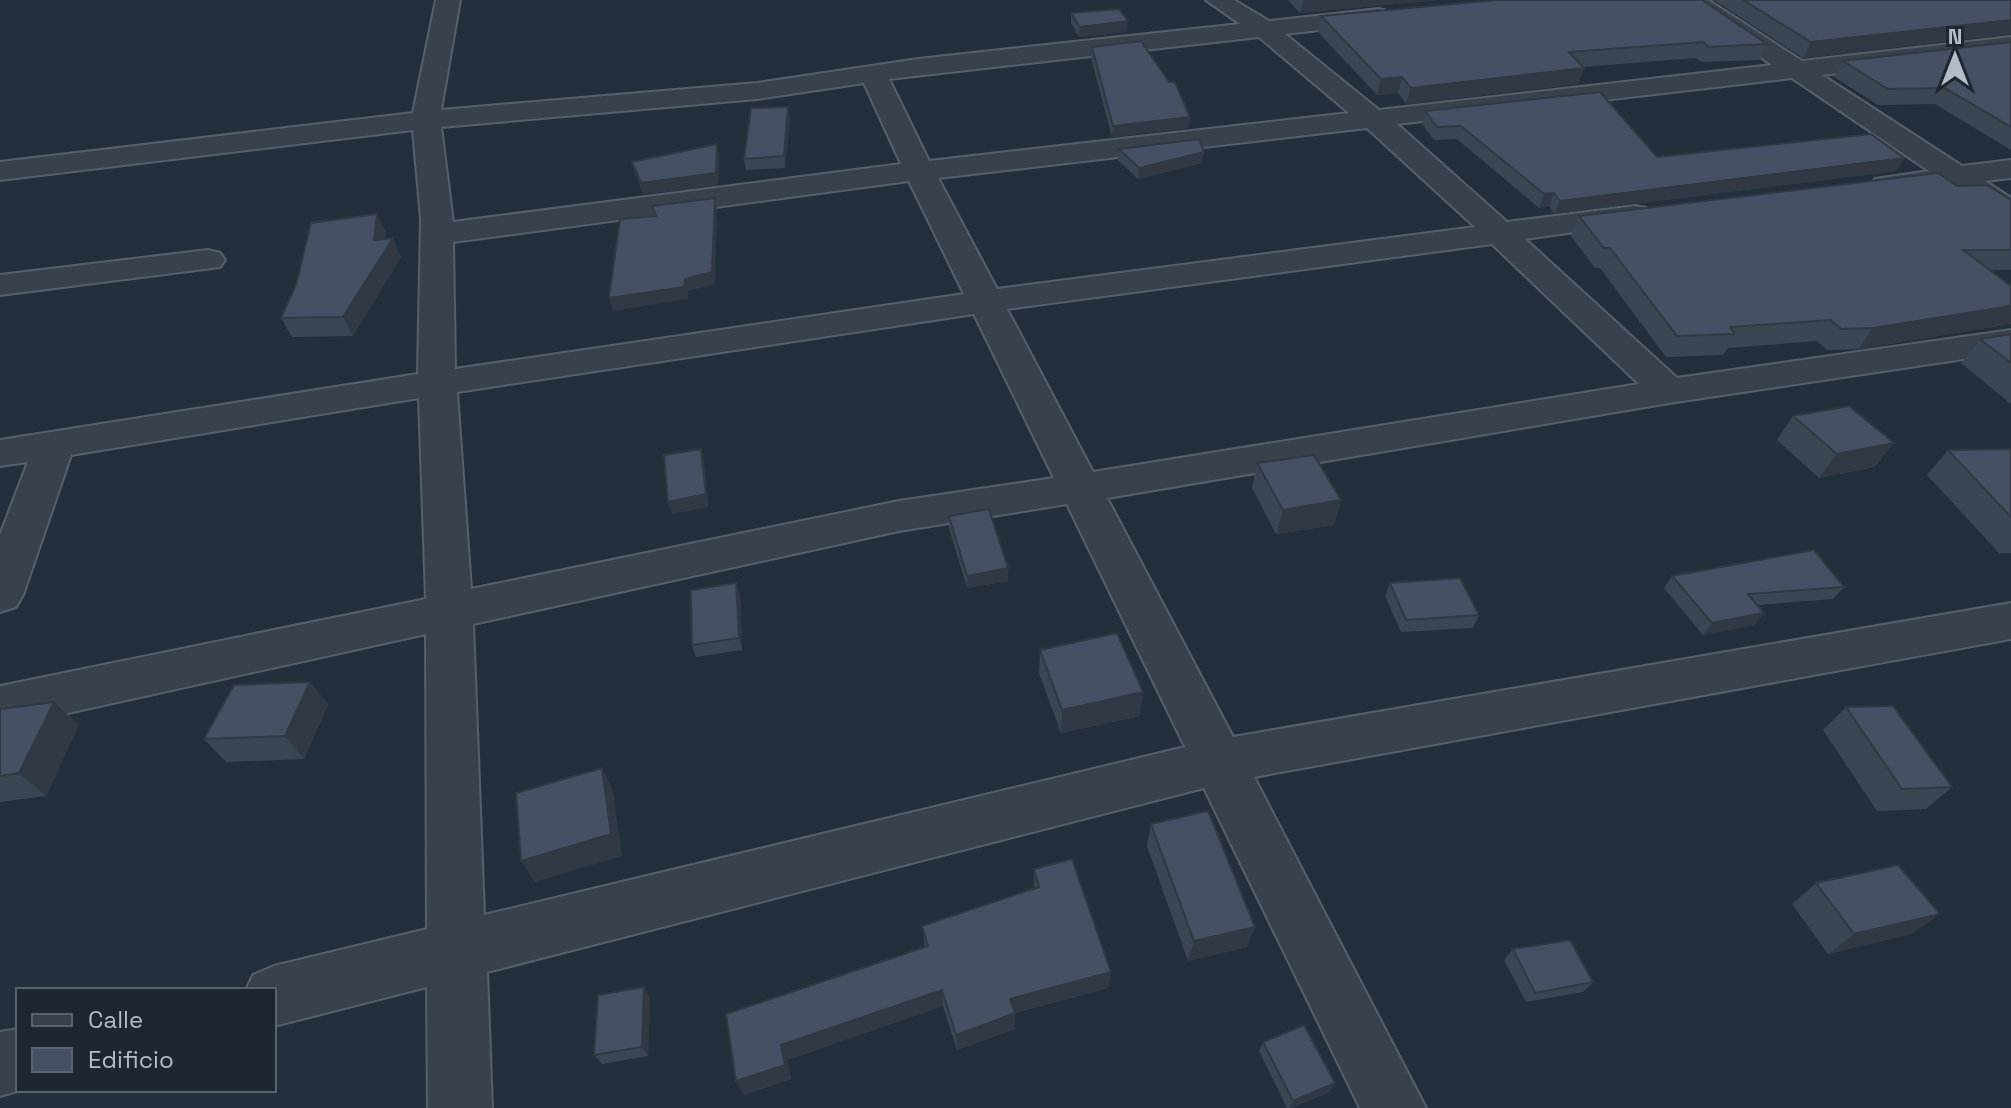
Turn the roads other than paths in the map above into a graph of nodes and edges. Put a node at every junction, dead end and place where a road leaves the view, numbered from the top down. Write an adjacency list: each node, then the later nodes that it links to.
1 (448, 0): 10 (street)
2 (1218, 0): 5 (street)
3 (1692, 0): 7 (street)
4 (1403, 13): 5 (street)
5 (1262, 27): 8 (street); 9 (street)
6 (2011, 45): 7 (street)
7 (1794, 68): 9 (street); 14 (street)
8 (874, 74): 10 (street); 13 (street)
9 (1371, 119): 13 (street); 18 (street)
10 (426, 120): 12 (street); 19 (street)
11 (2011, 169): 14 (street)
12 (0, 171)
13 (920, 171): 19 (street); 22 (street)
14 (1957, 176): 15 (street); 17 (street)
15 (1846, 190)
16 (1672, 211): 18 (street)
17 (2011, 212)
18 (1499, 232): 22 (street); 25 (street)
19 (437, 234): 24 (street)
20 (208, 260): 21 (street)
21 (0, 285)
22 (988, 301): 24 (street); 28 (street)
23 (2011, 341): 25 (street)
24 (438, 383): 26 (street); 30 (street)
25 (1669, 391): 28 (street)
26 (54, 445): 27 (street); 29 (street)
27 (0, 453)
28 (1080, 486): 30 (street); 33 (street)
29 (0, 595)
30 (449, 609): 32 (street); 34 (street)
31 (2011, 621): 33 (street)
32 (0, 707)
33 (1217, 762): 34 (street); 37 (street)
34 (457, 951): 35 (street); 36 (street)
35 (276, 996)
36 (460, 1108)
37 (1394, 1108)

